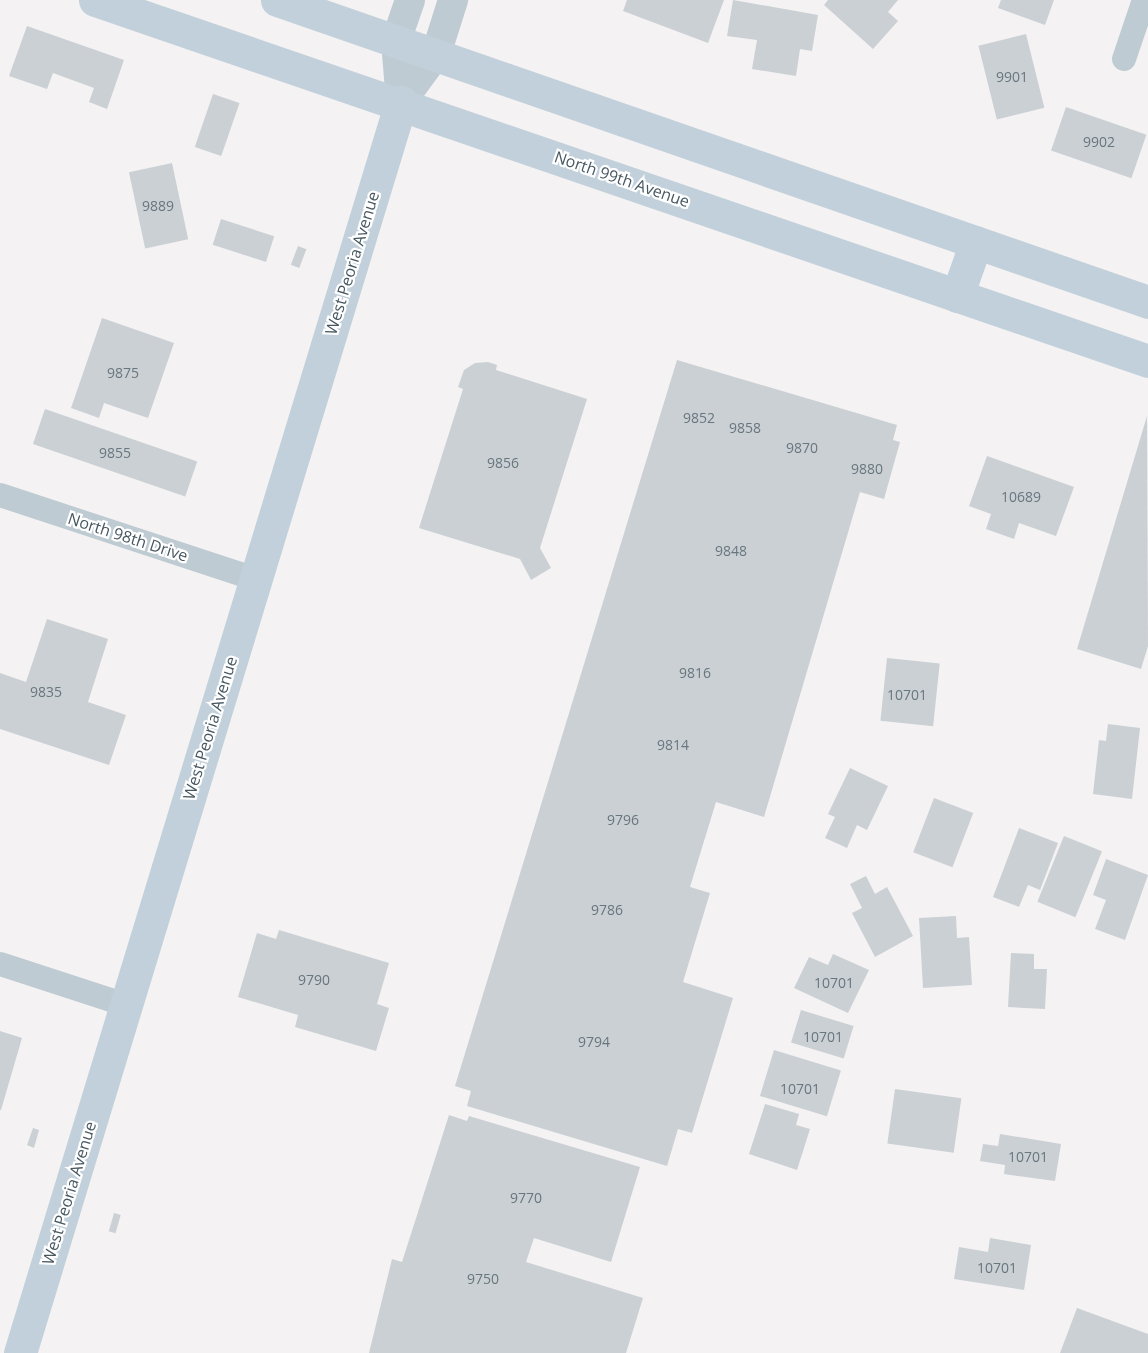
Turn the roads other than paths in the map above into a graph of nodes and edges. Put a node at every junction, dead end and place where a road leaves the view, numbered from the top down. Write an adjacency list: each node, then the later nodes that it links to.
1 (95, 0): 9 (main road, North 99th Avenue)
2 (277, 0): 6 (main road)
3 (410, 0): 6 (street, West Peoria Avenue)
4 (453, 0): 7 (street, West Peoria Avenue)
5 (1144, 0): 8 (street)
6 (396, 41): 7 (main road); 9 (street, West Peoria Avenue)
7 (436, 54): 9 (street, West Peoria Avenue); 10 (main road)
8 (1124, 59)
9 (401, 102): 11 (main road, North 99th Avenue); 15 (main road, West Peoria Avenue)
10 (976, 242): 11 (main road); 12 (main road)
11 (957, 296): 13 (main road, North 99th Avenue)
12 (1148, 302)
13 (1148, 361)
14 (0, 495): 15 (street, North 98th Drive)
15 (256, 579): 17 (main road, West Peoria Avenue)
16 (0, 964): 17 (street)
17 (126, 1005): 18 (main road, West Peoria Avenue)
18 (20, 1353)

